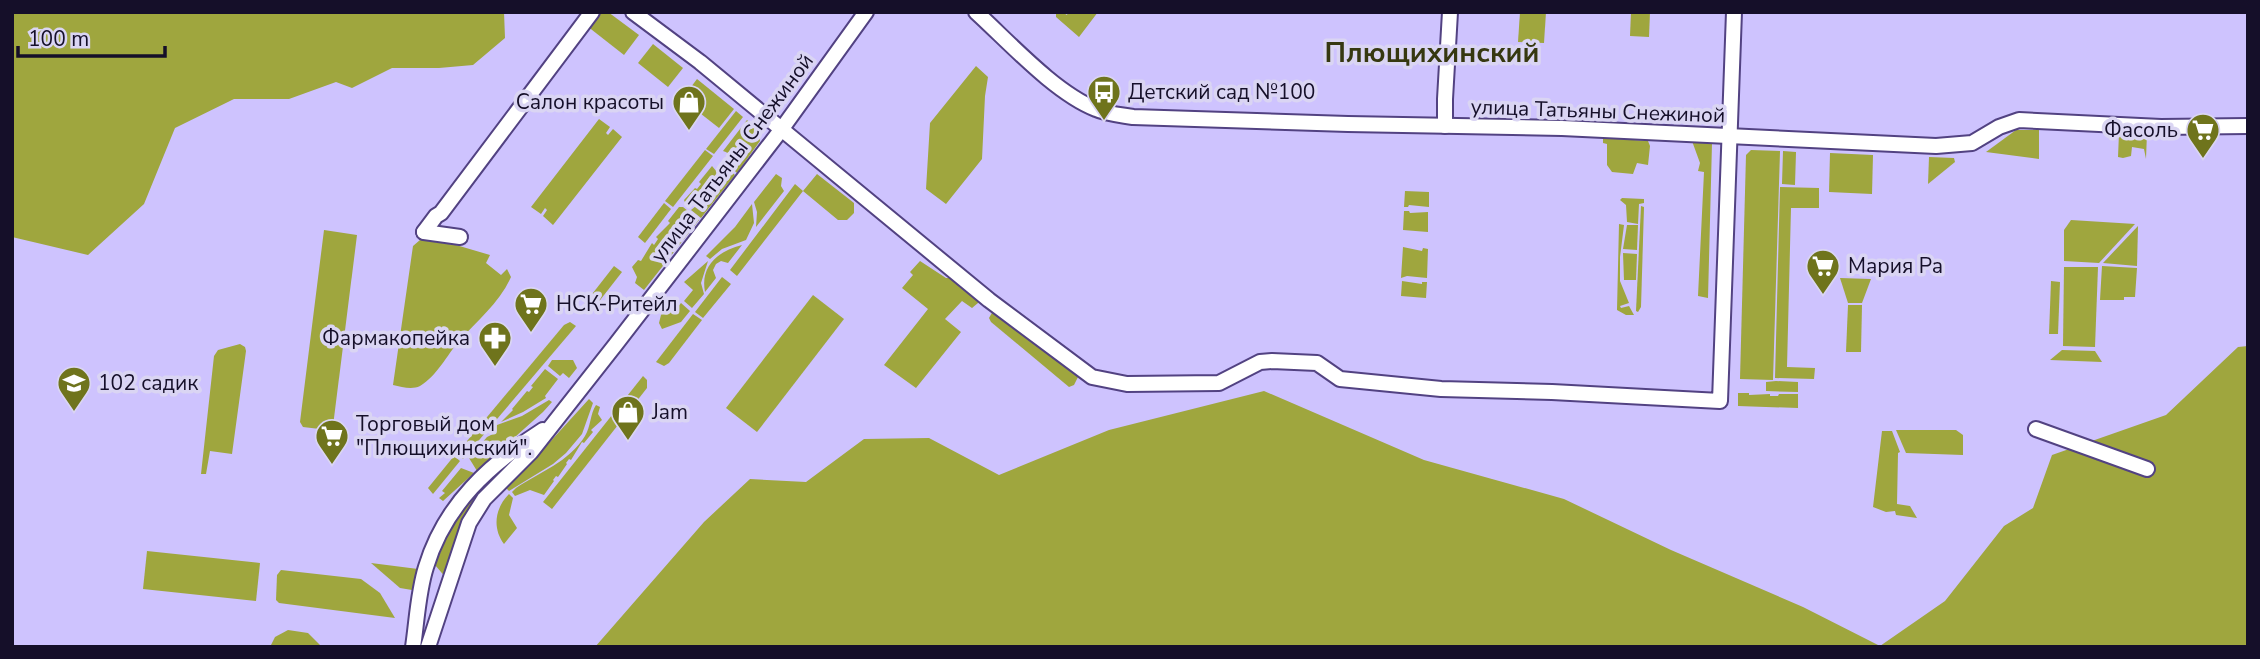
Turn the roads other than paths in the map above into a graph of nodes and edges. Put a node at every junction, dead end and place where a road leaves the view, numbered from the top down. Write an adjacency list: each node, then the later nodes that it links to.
1 (592, 12): 11 (street)
2 (634, 12): 9 (street)
3 (866, 12): 9 (street, улица Татьяны Снежиной)
4 (976, 12): 7 (street, улица Татьяны Снежиной)
5 (1450, 12): 7 (street)
6 (1734, 12): 10 (street)
7 (1445, 126): 10 (street, улица Татьяны Снежиной)
8 (2248, 126): 10 (street, улица Татьяны Снежиной)
9 (781, 130): 10 (street); 12 (street, улица Татьяны Снежиной)
10 (1729, 137)
11 (441, 213)
12 (550, 425): 15 (street, улица Татьяны Снежиной); 16 (street, улица Татьяны Снежиной)
13 (2036, 429): 14 (street)
14 (2147, 469)
15 (413, 647)
16 (428, 647)

